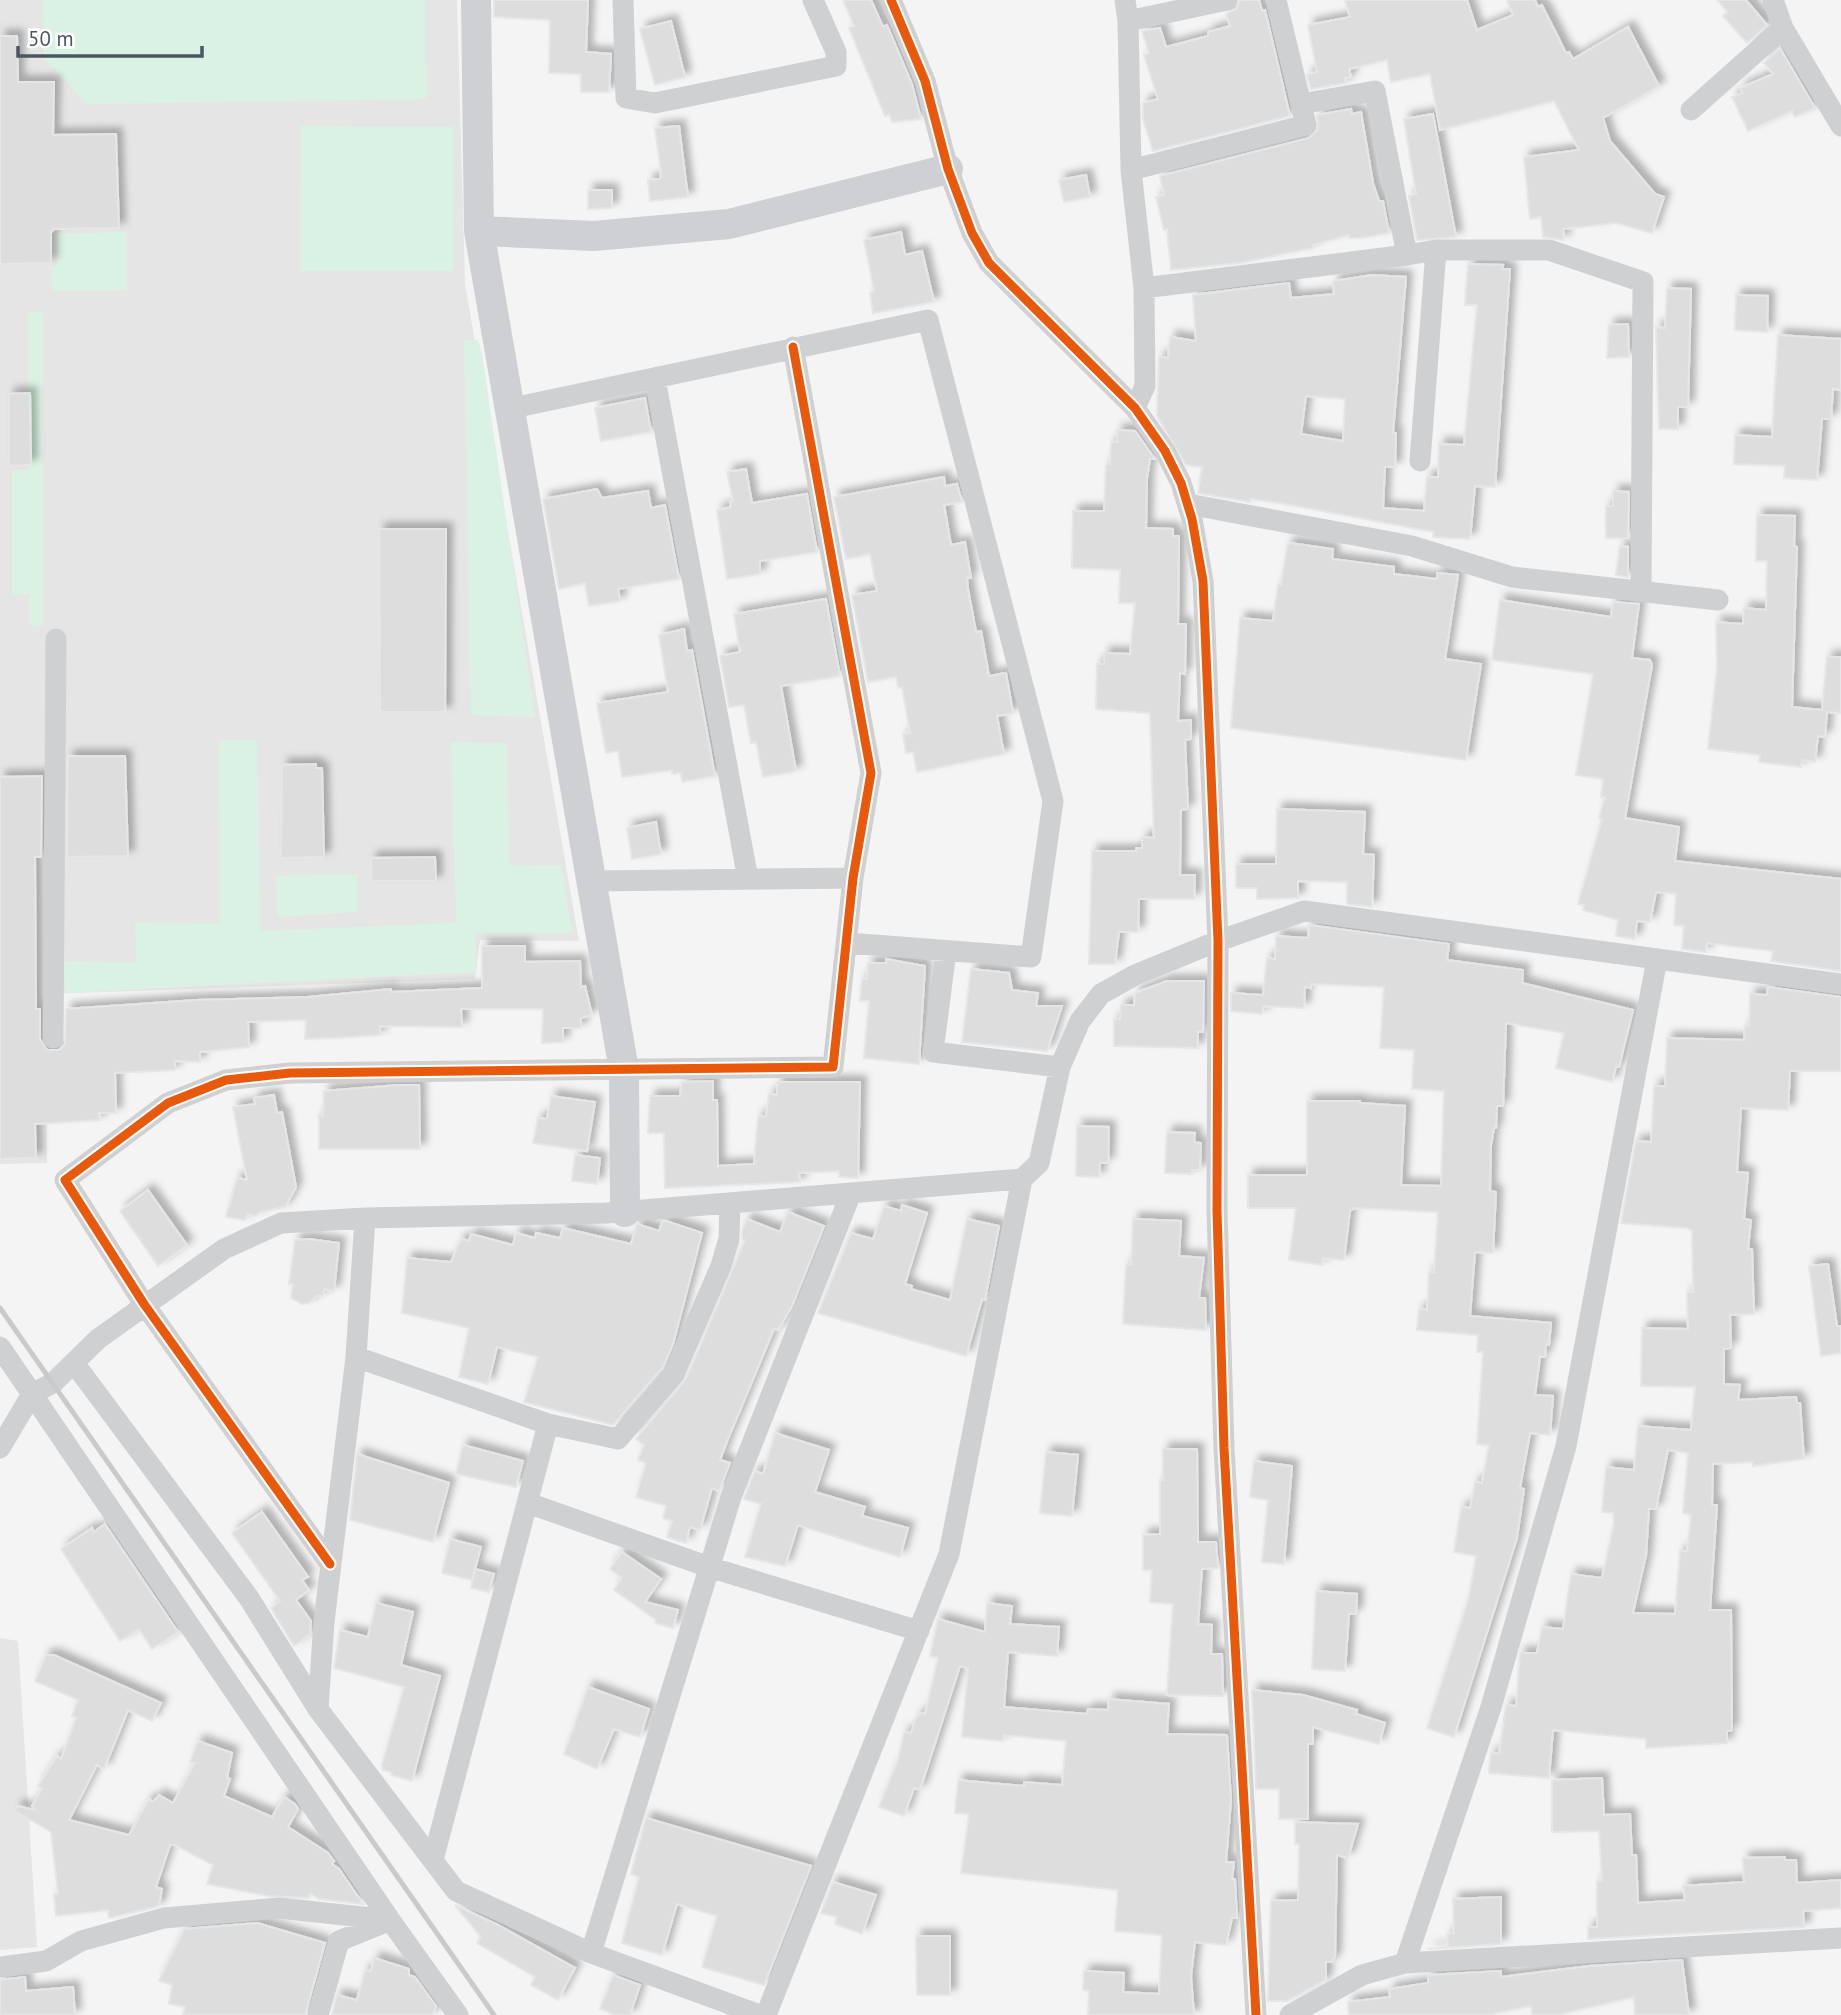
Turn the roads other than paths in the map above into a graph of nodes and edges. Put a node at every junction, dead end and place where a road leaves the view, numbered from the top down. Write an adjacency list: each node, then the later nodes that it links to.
1 (476, 0): 15 (street)
2 (623, 0): 3 (street)
3 (813, 0)
4 (891, 0): 13 (street)
5 (1227, 0): 8 (street)
6 (1276, 0): 10 (street)
7 (1773, 0): 9 (street)
8 (1127, 10): 14 (street)
9 (1783, 28): 11 (street); 12 (street)
10 (1301, 104): 14 (street); 17 (street)
11 (1690, 110)
12 (1841, 126)
13 (948, 169): 15 (street); 21 (street)
14 (1131, 170): 18 (street)
15 (479, 231): 22 (street)
16 (1436, 250): 17 (street); 23 (street); 25 (street)
17 (1406, 255): 18 (street)
18 (1144, 288): 21 (street)
19 (793, 347): 20 (street); 28 (street); 33 (street)
20 (655, 379): 22 (street); 29 (street)
21 (1135, 408): 24 (street)
22 (508, 409): 30 (street)
23 (1420, 461)
24 (1188, 504): 25 (street); 31 (street)
25 (1641, 591): 26 (street)
26 (1718, 600)
27 (56, 639): 36 (street)
28 (852, 878): 29 (street); 32 (street)
29 (748, 879): 30 (street)
30 (593, 881): 38 (street)
31 (1218, 941): 34 (street); 37 (street); 66 (street)
32 (848, 943): 33 (street); 38 (street)
33 (946, 951): 37 (street)
34 (1657, 959): 35 (street); 60 (street)
35 (1841, 984)
36 (53, 1038)
37 (1060, 1067): 39 (street)
38 (624, 1070): 42 (street); 44 (street)
39 (1022, 1179): 40 (street); 54 (street)
40 (851, 1193): 41 (street); 53 (street)
41 (730, 1204): 42 (street); 49 (street)
42 (625, 1212): 43 (street)
43 (365, 1217): 44 (street); 46 (street)
44 (144, 1304): 47 (street); 52 (street)
45 (0, 1347): 48 (street)
46 (356, 1357): 49 (street); 52 (street)
47 (74, 1363): 48 (street); 55 (street)
48 (32, 1394): 50 (street); 57 (street)
49 (548, 1424): 51 (street)
50 (0, 1448)
51 (528, 1503): 53 (street); 56 (street)
52 (330, 1564): 55 (street)
53 (709, 1567): 54 (street); 59 (street)
54 (919, 1631): 65 (street)
55 (318, 1709): 56 (street)
56 (433, 1860): 59 (street)
57 (390, 1920): 61 (street); 62 (street); 63 (street)
58 (1841, 1938): 60 (street)
59 (591, 1953): 64 (street)
60 (1405, 1963): 67 (street)
61 (0, 1967)
62 (318, 2015)
63 (458, 2015)
64 (760, 2015)
65 (766, 2015)
66 (1256, 2015)
67 (1290, 2015)

